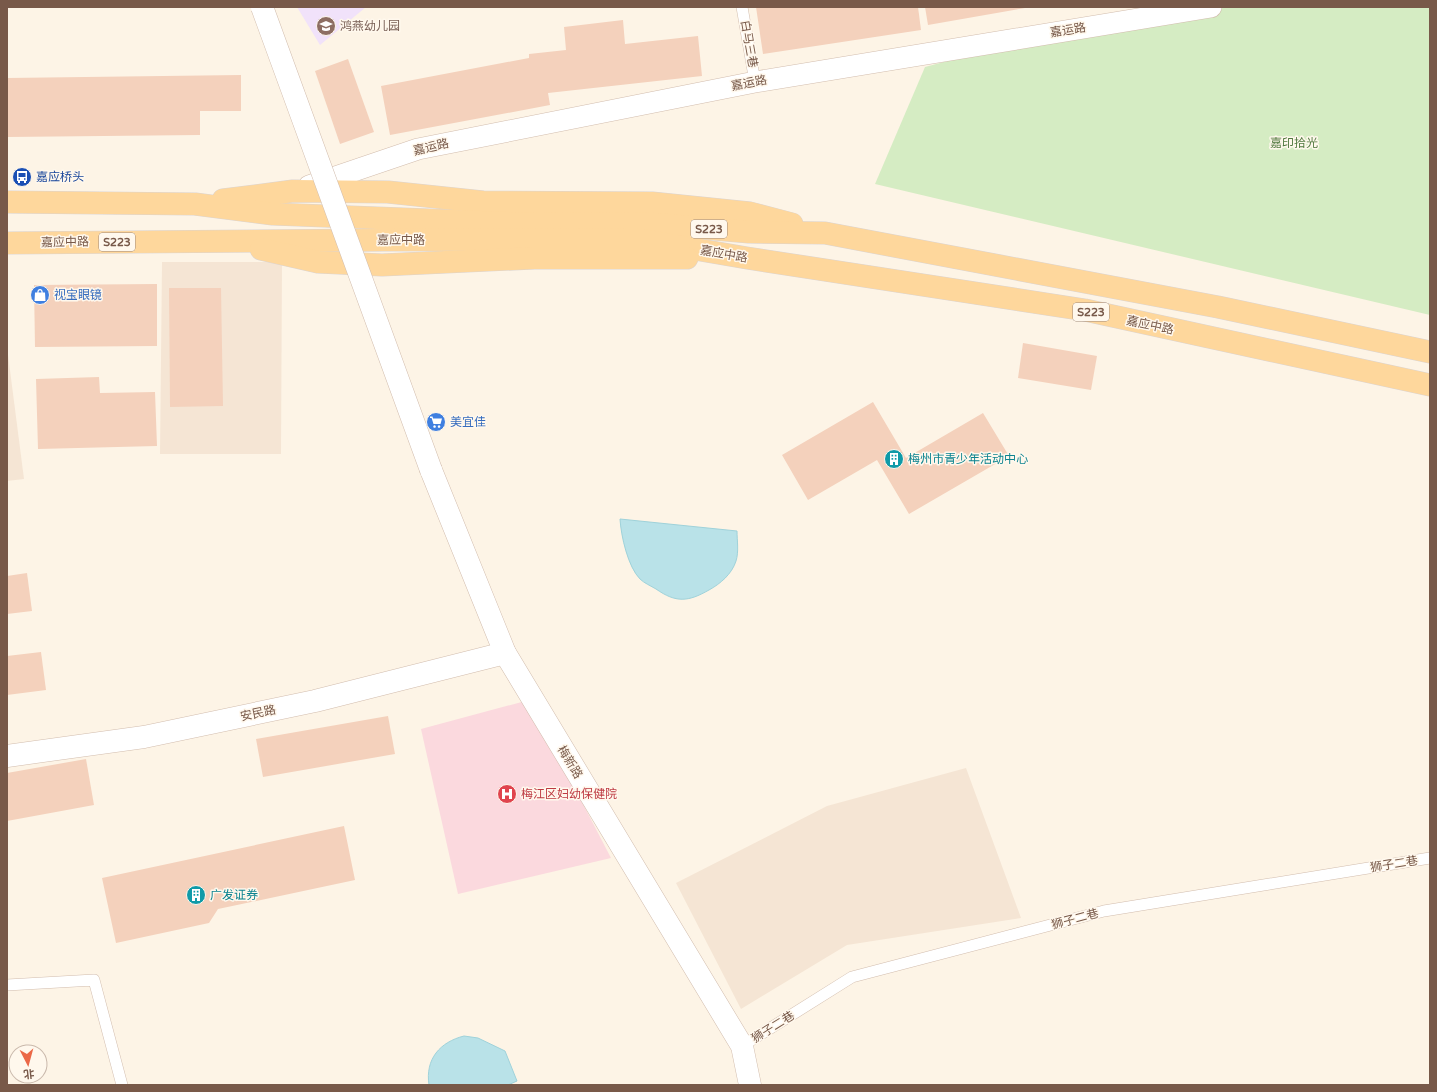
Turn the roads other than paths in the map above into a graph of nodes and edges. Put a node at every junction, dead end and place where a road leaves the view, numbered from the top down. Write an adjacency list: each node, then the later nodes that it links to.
1 (262, 7): 12 (street, 梅新路, bridge)
2 (742, 7): 4 (lane, 白马三巷)
3 (1211, 7): 4 (street, 嘉运路)
4 (755, 82): 5 (street, 嘉运路)
5 (293, 191): 7 (main road); 8 (main road)
6 (7, 202): 7 (main road, 嘉应中路 / S223)
7 (194, 204): 8 (main road, 嘉应中路 / S223)
8 (825, 233): 10 (main road, 嘉应中路 / S223)
9 (7, 243): 11 (main road, 嘉应中路 / S223)
10 (1430, 352)
11 (1430, 385)
12 (505, 653): 13 (street, 安民路); 16 (street, 梅新路)
13 (7, 756)
14 (1430, 858): 16 (lane, 狮子二巷)
15 (7, 985): 17 (lane)
16 (742, 1046): 18 (street, 梅新路)
17 (122, 1085)
18 (750, 1085)

